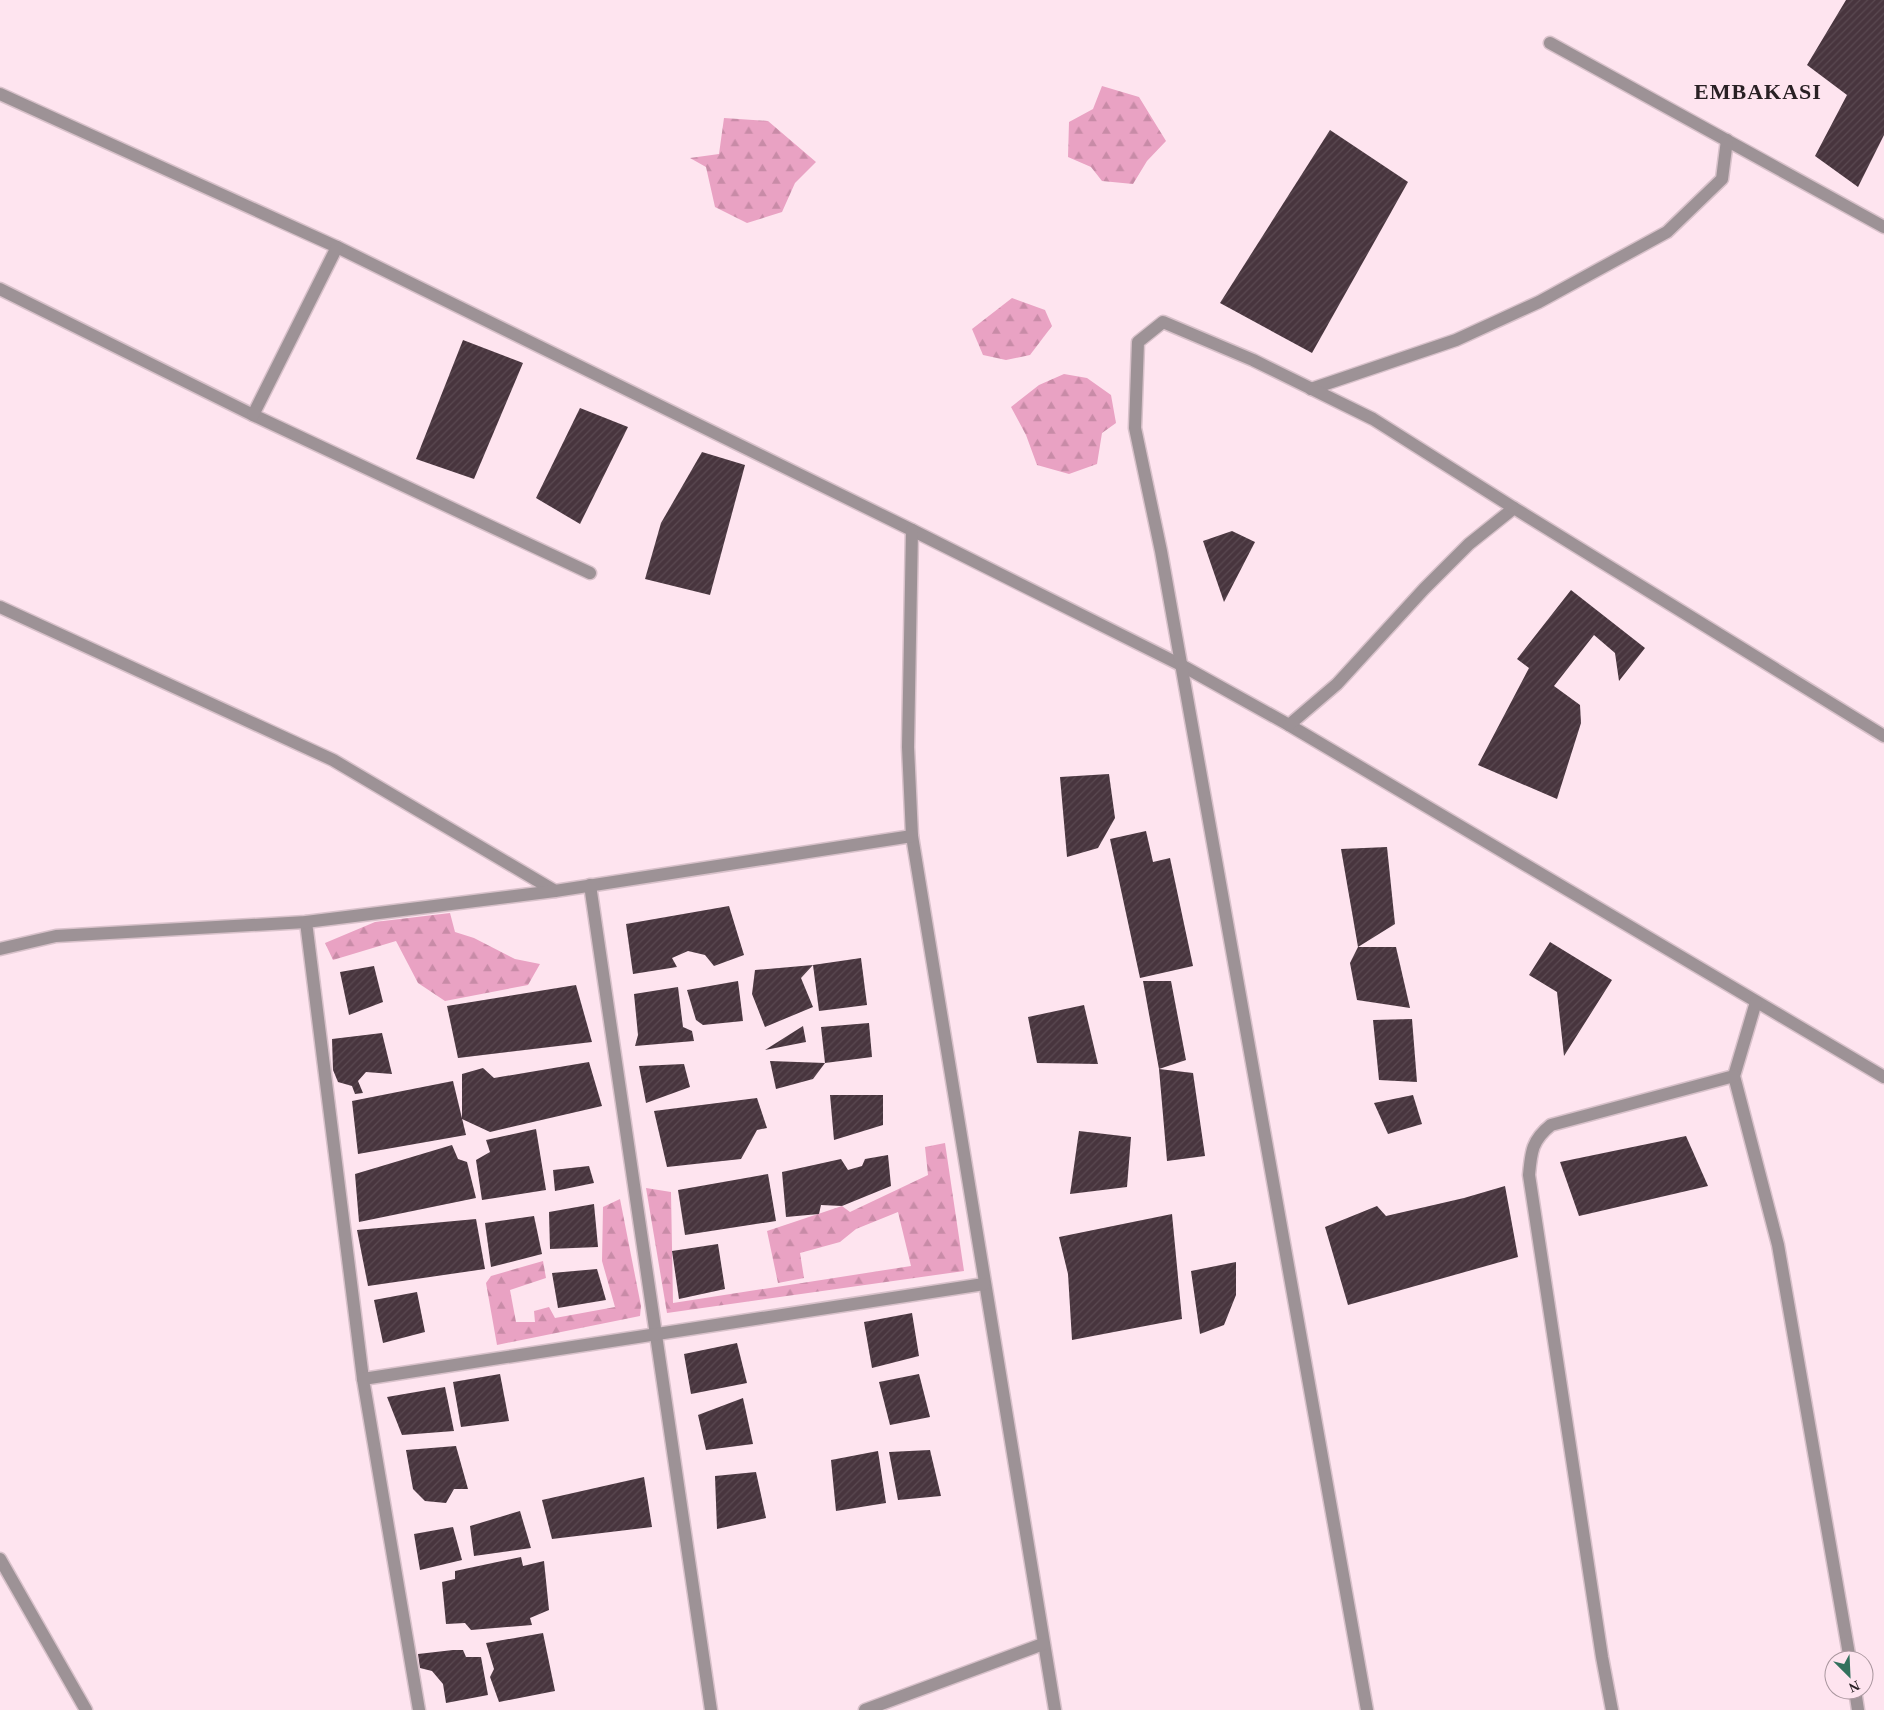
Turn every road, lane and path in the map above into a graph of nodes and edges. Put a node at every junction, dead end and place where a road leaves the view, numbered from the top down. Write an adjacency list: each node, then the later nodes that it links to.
1 (1550, 43): 3 (street)
2 (0, 94): 5 (street)
3 (1727, 140): 4 (street); 7 (street)
4 (1884, 227)
5 (337, 247): 8 (street); 10 (street)
6 (0, 289): 8 (street)
7 (1311, 388): 9 (street); 13 (street)
8 (253, 415): 11 (street)
9 (1514, 508): 14 (street); 15 (street)
10 (912, 530): 13 (street); 16 (street)
11 (590, 573)
12 (0, 606): 18 (street)
13 (1181, 665): 14 (street); 35 (street)
14 (1289, 725): 21 (street)
15 (1884, 736)
16 (912, 836): 17 (street); 24 (street)
17 (590, 885): 18 (street); 25 (street)
18 (555, 891): 19 (street)
19 (306, 922): 20 (street); 26 (street)
20 (0, 949)
21 (1756, 1002): 22 (street); 23 (street)
22 (1734, 1076): 29 (street); 36 (street)
23 (1884, 1078)
24 (984, 1284): 25 (street); 28 (street)
25 (655, 1334): 26 (street); 32 (street)
26 (363, 1379): 31 (street)
27 (0, 1559): 30 (street)
28 (1043, 1644): 33 (street); 34 (street)
29 (1848, 1650)
30 (86, 1710)
31 (419, 1710)
32 (711, 1710)
33 (865, 1710)
34 (1055, 1710)
35 (1367, 1710)
36 (1612, 1710)

